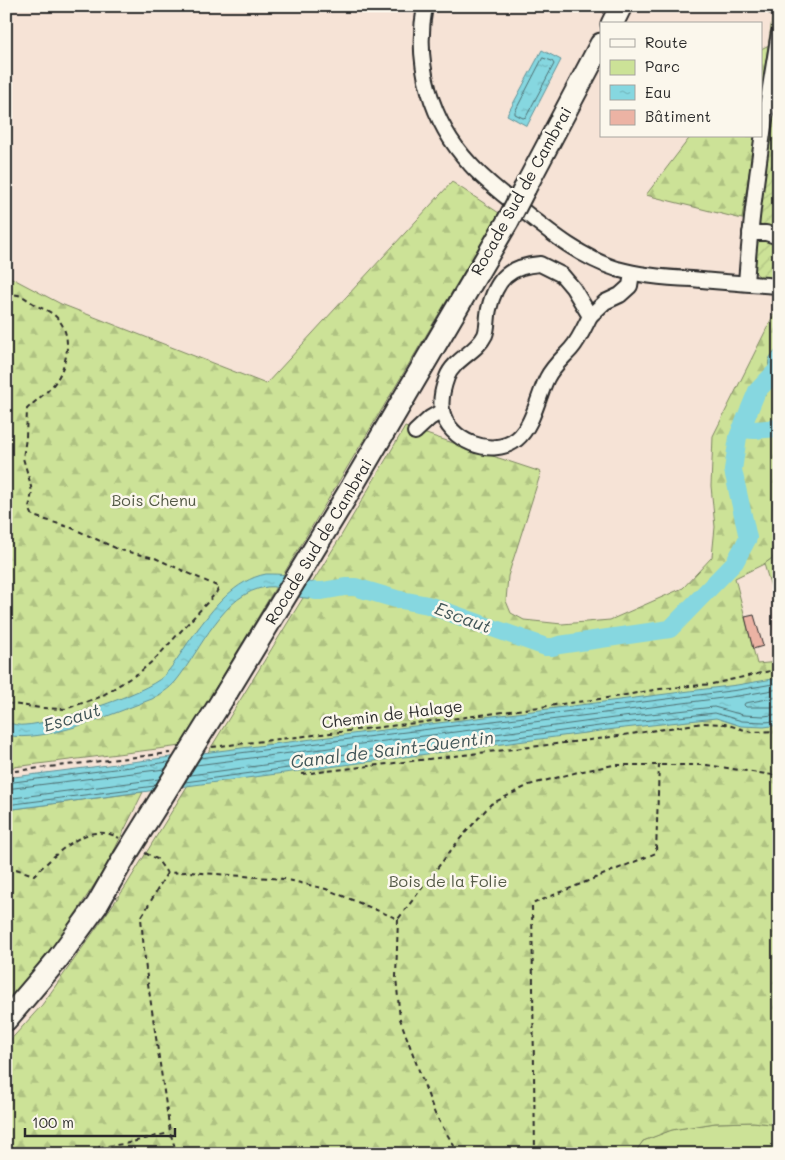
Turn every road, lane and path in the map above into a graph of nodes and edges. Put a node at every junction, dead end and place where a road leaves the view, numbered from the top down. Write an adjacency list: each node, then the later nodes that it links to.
1 (425, 6): 10 (street)
2 (621, 6): 5 (highway)
3 (773, 6): 4 (street)
4 (779, 10)
5 (613, 22)
6 (779, 33): 8 (street)
7 (600, 46): 26 (highway, Rocade Sud de Cambrai, bridge)
8 (750, 233): 9 (street); 11 (street)
9 (779, 237)
10 (632, 273): 11 (street); 14 (street)
11 (746, 283): 12 (street)
12 (779, 286)
13 (6, 293): 18 (path)
14 (590, 316): 15 (street); 15 (street)
15 (442, 411): 16 (street)
16 (415, 432)
17 (779, 668): 20 (path, Chemin de Halage)
18 (6, 703)
19 (779, 731): 24 (path)
20 (208, 748)
21 (175, 752): 23 (path)
22 (659, 764): 25 (path); 29 (path); 35 (path)
23 (6, 772)
24 (302, 774)
25 (779, 776)
26 (129, 849): 27 (path); 28 (path); 30 (highway, Rocade Sud de Cambrai)
27 (16, 870)
28 (167, 873): 29 (path); 31 (path)
29 (398, 919): 34 (path)
30 (6, 1020)
31 (170, 1132): 32 (path); 33 (path)
32 (82, 1154)
33 (177, 1154)
34 (462, 1154)
35 (535, 1154)

